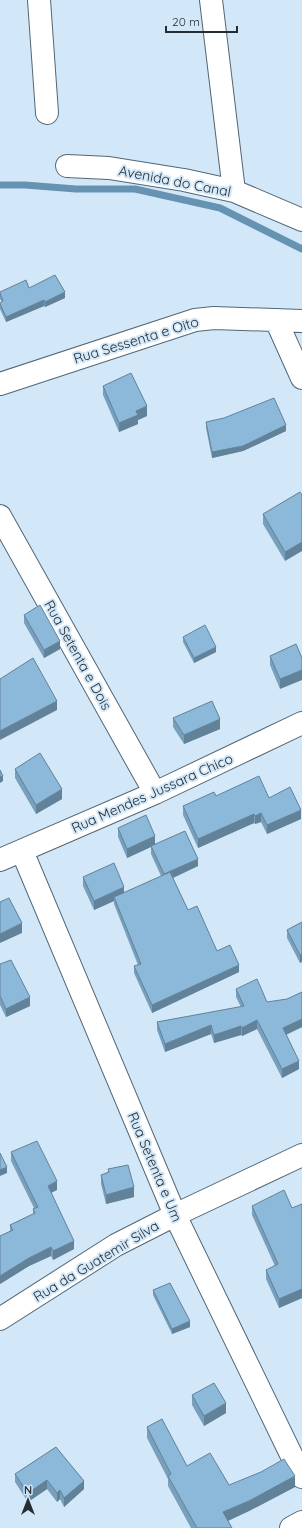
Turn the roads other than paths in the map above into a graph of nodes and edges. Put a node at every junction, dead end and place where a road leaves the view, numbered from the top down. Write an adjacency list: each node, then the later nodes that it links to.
1 (38, 0): 3 (street)
2 (211, 0): 5 (street)
3 (47, 113)
4 (67, 166): 5 (street, Avenida do Canal)
5 (234, 192): 6 (street, Avenida do Canal)
6 (302, 220)
7 (276, 320): 8 (street, Rua Sessenta e Oito); 9 (street); 10 (street, Rua Sessenta e Oito)
8 (302, 321)
9 (302, 378)
10 (0, 384)
11 (0, 516): 13 (street, Rua Setenta e Dois)
12 (302, 723): 13 (street, Rua Mendes Jussara Chico)
13 (155, 793): 14 (street, Rua Mendes Jussara Chico)
14 (22, 851): 15 (street, Rua Mendes Jussara Chico); 17 (street, Rua Setenta e Um)
15 (0, 860)
16 (302, 1155): 17 (street, Rua da Guatemir Silva)
17 (175, 1215): 18 (street, Rua da Guatemir Silva); 19 (street, Rua Setenta e Um)
18 (0, 1319)
19 (302, 1477)
20 (302, 1522): 21 (street)
21 (291, 1528)

